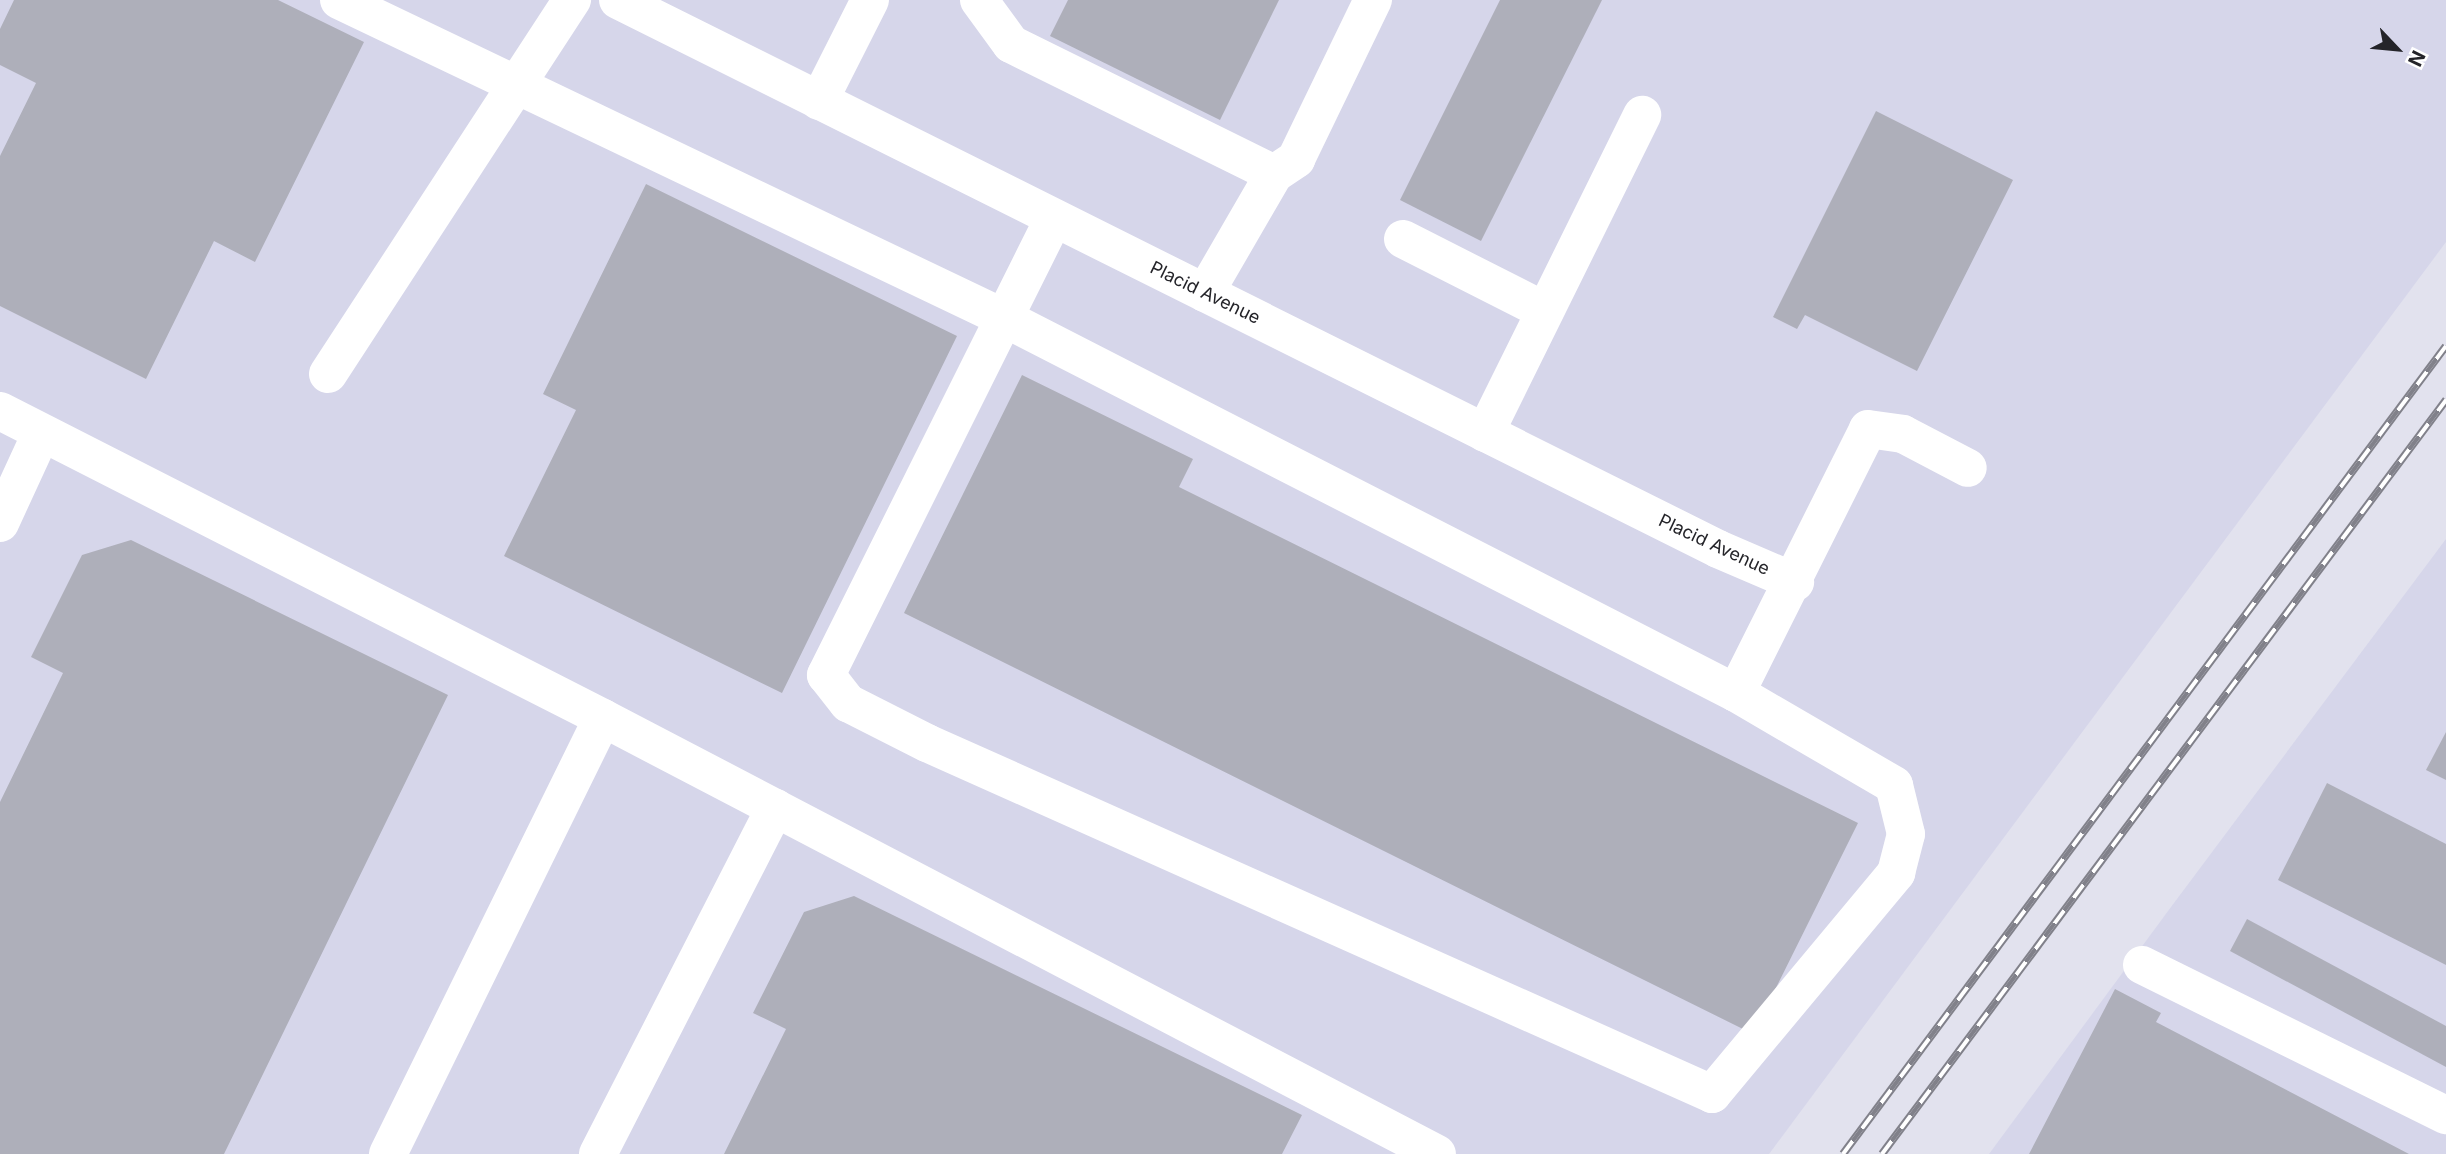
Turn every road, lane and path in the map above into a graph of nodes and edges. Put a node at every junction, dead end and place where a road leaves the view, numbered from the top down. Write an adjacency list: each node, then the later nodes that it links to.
1 (339, 0): 7 (street)
2 (572, 0): 7 (street)
3 (618, 0): 8 (street, Placid Avenue)
4 (870, 0): 8 (street)
5 (979, 0): 10 (street)
6 (1373, 0): 10 (street)
7 (517, 84): 15 (street); 16 (street)
8 (819, 101): 11 (street, Placid Avenue)
9 (1642, 115): 14 (street)
10 (1274, 174): 13 (street)
11 (1054, 218): 13 (street, Placid Avenue); 15 (street)
12 (1403, 239): 14 (street)
13 (1205, 293): 18 (street, Placid Avenue)
14 (1545, 311): 18 (street)
15 (1004, 318): 23 (street); 23 (street)
16 (328, 374)
17 (0, 411): 19 (street)
18 (1485, 433): 22 (street, Placid Avenue)
19 (41, 434): 21 (street); 24 (street)
20 (1968, 468): 22 (street)
21 (0, 523)
22 (1795, 582): 23 (street)
23 (1736, 693)
24 (603, 718): 25 (street); 28 (street)
25 (775, 808): 29 (street); 30 (street)
26 (2143, 965): 27 (street)
27 (2446, 1115)
28 (388, 1154)
29 (598, 1154)
30 (1437, 1154)

